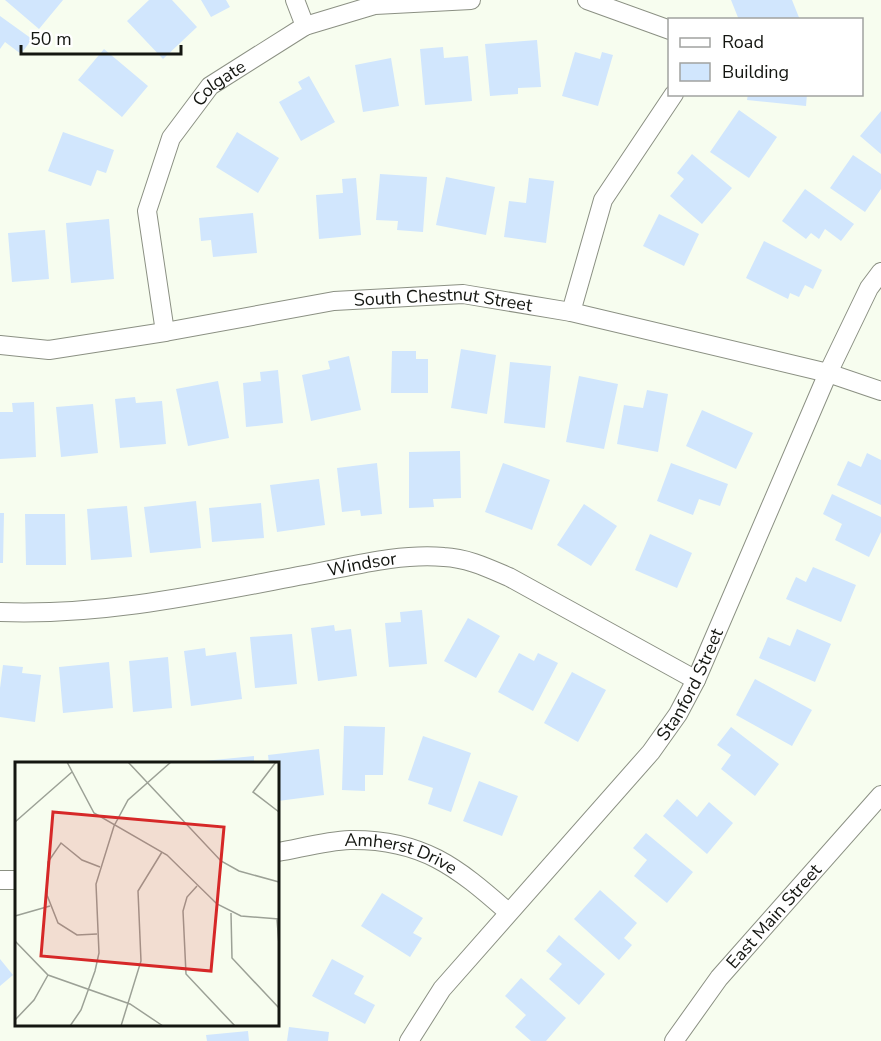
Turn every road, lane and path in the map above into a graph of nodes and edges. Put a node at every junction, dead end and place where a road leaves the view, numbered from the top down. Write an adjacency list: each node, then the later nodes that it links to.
1 (295, 0): 4 (street)
2 (471, 0): 4 (street, Colgate)
3 (587, 0): 5 (street)
4 (305, 26): 9 (street, Colgate)
5 (668, 30)
6 (673, 96): 8 (street)
7 (881, 272): 11 (street, Stanford Street)
8 (571, 312): 9 (street, South Chestnut Street); 11 (street, South Chestnut Street)
9 (165, 332): 10 (street, South Chestnut Street)
10 (0, 345)
11 (828, 373): 12 (street, South Chestnut Street); 14 (street, Stanford Street)
12 (881, 391)
13 (0, 612): 14 (street, Windsor)
14 (696, 680): 17 (street, Stanford Street)
15 (881, 795): 19 (street, East Main Street)
16 (279, 852): 17 (street, Amherst Drive)
17 (508, 912): 18 (street, Stanford Street)
18 (409, 1041)
19 (674, 1041)

